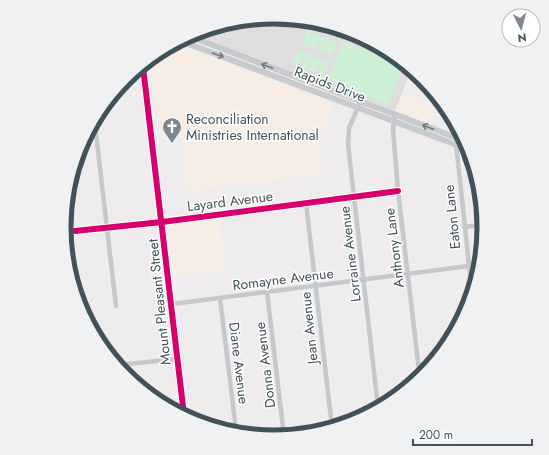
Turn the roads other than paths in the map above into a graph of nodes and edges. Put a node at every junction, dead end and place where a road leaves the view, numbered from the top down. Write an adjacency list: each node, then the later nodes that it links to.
1 (197, 39): 4 (street, Rapids Drive, one-way to 1)
2 (187, 43): 5 (street, Rapids Drive, one-way to 5)
3 (144, 72): 15 (street, Mount Pleasant Street)
4 (360, 101): 5 (street, Lorraine Avenue); 6 (street, Rapids Drive)
5 (357, 108): 7 (street, Rapids Drive); 13 (street, Lorraine Avenue)
6 (396, 115): 7 (street, Anthony Lane); 9 (street, Rapids Drive, one-way to 6)
7 (393, 122): 10 (street, Rapids Drive); 12 (street, Anthony Lane)
8 (96, 130): 17 (street)
9 (458, 138): 10 (street)
10 (455, 144): 11 (street, Rapids Drive); 18 (street, Eaton Lane)
11 (461, 147)
12 (398, 191): 13 (street, Layard Avenue); 21 (street, Anthony Lane)
13 (354, 197): 14 (street, Layard Avenue); 22 (street, Lorraine Avenue)
14 (306, 203): 15 (street, Layard Avenue); 24 (street, Jean Avenue)
15 (162, 222): 17 (street, Layard Avenue); 27 (street, Mount Pleasant Street)
16 (478, 226): 18 (street)
17 (106, 227): 19 (street, Layard Avenue); 28 (street)
18 (464, 227): 20 (street, Eaton Lane)
19 (71, 231)
20 (469, 266): 21 (street, Romayne Avenue); 23 (street, Eaton Lane)
21 (408, 274): 22 (street, Romayne Avenue); 31 (street, Anthony Lane)
22 (364, 279): 24 (street, Romayne Avenue); 32 (street, Lorraine Avenue)
23 (471, 281)
24 (315, 286): 25 (street, Romayne Avenue); 34 (street, Jean Avenue)
25 (268, 292): 26 (street, Romayne Avenue); 36 (street, Donna Avenue)
26 (220, 298): 27 (street, Romayne Avenue); 35 (street, Diane Avenue)
27 (172, 304): 29 (street, Mount Pleasant Street)
28 (116, 306)
29 (177, 359): 30 (street); 33 (street, Mount Pleasant Street)
30 (124, 364)
31 (419, 370)
32 (378, 403)
33 (183, 410)
34 (331, 423)
35 (236, 427)
36 (283, 431)

